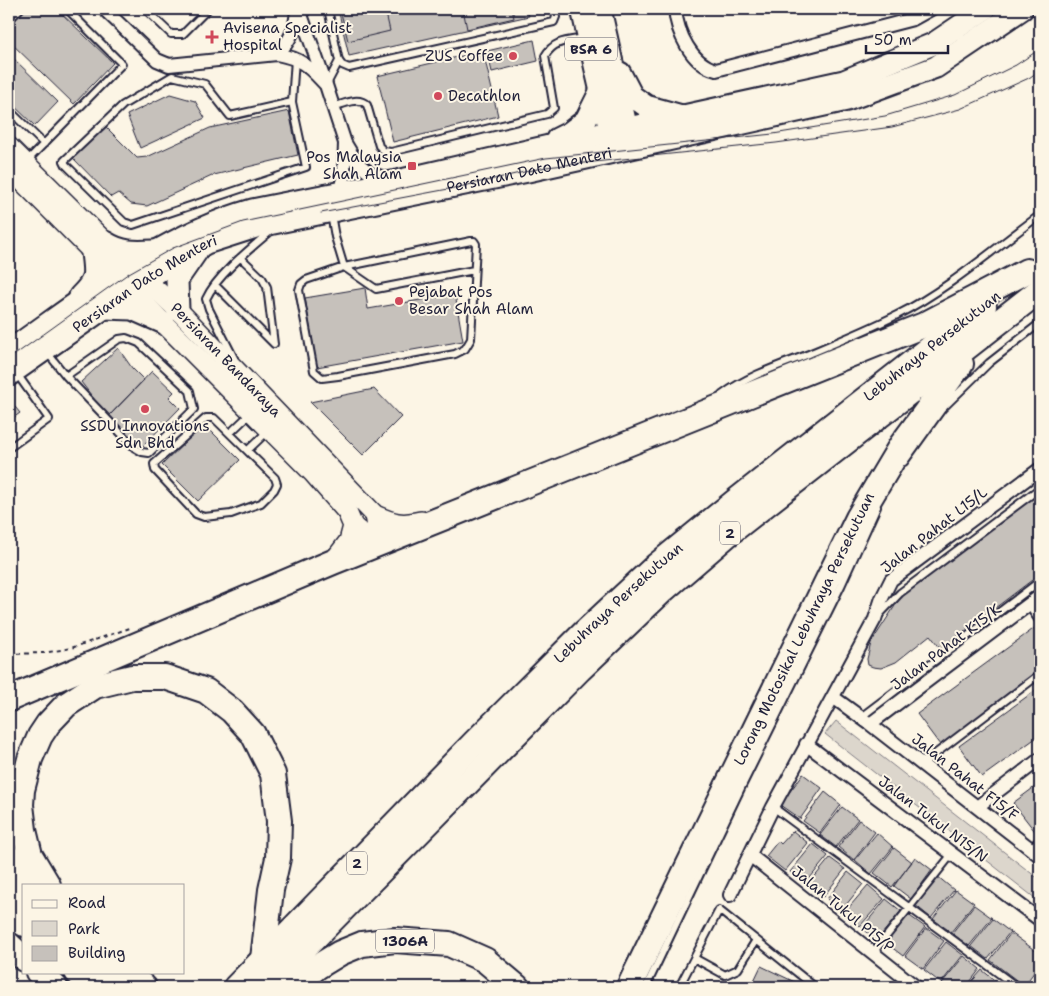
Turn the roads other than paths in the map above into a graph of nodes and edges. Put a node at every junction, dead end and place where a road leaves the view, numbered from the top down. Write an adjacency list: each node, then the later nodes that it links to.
1 (20, 9): 15 (lane)
2 (67, 9): 29 (lane)
3 (104, 9): 18 (street)
4 (145, 9): 5 (lane)
5 (208, 9)
6 (298, 9): 18 (street); 21 (street)
7 (328, 9): 20 (lane)
8 (554, 9): 20 (lane)
9 (582, 9): 16 (main road, BSA 6)
10 (600, 9): 17 (main road, BSA 6)
11 (675, 9): 12 (street)
12 (931, 9)
13 (985, 9): 26 (main road, Persiaran Dato Menteri)
14 (1022, 9): 27 (main road, Persiaran Dato Menteri)
15 (9, 20)
16 (589, 37): 22 (main road, BSA 6); 24 (lane)
17 (609, 51): 26 (main road); 27 (main road, BSA 6)
18 (277, 54): 19 (street)
19 (295, 58): 21 (street); 23 (lane)
20 (339, 61): 21 (lane)
21 (326, 85): 24 (street)
22 (601, 90): 27 (main road, BSA 6); 31 (main road)
23 (292, 102): 23 (lane)
24 (332, 107): 28 (street)
25 (9, 110): 29 (lane)
26 (685, 117): 27 (main road, Persiaran Dato Menteri)
27 (621, 140): 31 (main road, Persiaran Dato Menteri); 34 (main road, Persiaran Dato Menteri)
28 (345, 143): 33 (street); 34 (street)
29 (44, 144): 32 (lane)
30 (9, 147): 32 (main road, Persiaran Bandaraya)
31 (541, 147): 33 (main road, Persiaran Dato Menteri)
32 (17, 166): 38 (main road, Persiaran Bandaraya)
33 (396, 181): 34 (main road, Persiaran Dato Menteri)
34 (335, 202): 36 (main road, Persiaran Dato Menteri); 39 (main road, Persiaran Dato Menteri); 41 (lane)
35 (1040, 215): 56 (lane)
36 (281, 222): 37 (main road, Persiaran Dato Menteri); 40 (lane)
37 (200, 247): 44 (main road, Persiaran Dato Menteri); 48 (main road)
38 (99, 248): 39 (main road); 44 (main road, Persiaran Bandaraya); 47 (main road)
39 (156, 250): 44 (main road, Persiaran Dato Menteri)
40 (241, 258): 45 (lane); 45 (lane)
41 (344, 267): 42 (lane); 42 (lane); 42 (lane)
42 (474, 270)
43 (1036, 274): 50 (highway, Lebuhraya Persekutuan / 2); 56 (highway); 106 (highway, Lebuhraya Persekutuan / 2)
44 (130, 278): 46 (main road, Persiaran Dato Menteri); 47 (main road, Persiaran Dato Menteri); 48 (main road, Persiaran Bandaraya)
45 (215, 285): 54 (lane)
46 (104, 308): 48 (main road); 51 (main road, Persiaran Dato Menteri)
47 (60, 315): 52 (main road, Persiaran Dato Menteri)
48 (171, 316): 54 (main road, Persiaran Bandaraya); 55 (main road, Persiaran Bandaraya)
49 (1040, 323): 62 (lane)
50 (984, 335): 98 (highway, Lebuhraya Persekutuan / 2); 103 (highway)
51 (45, 350): 52 (main road, Persiaran Dato Menteri); 53 (lane)
52 (11, 366): 59 (lane)
53 (66, 376): 53 (lane)
54 (246, 380): 67 (main road, Persiaran Bandaraya)
55 (253, 412): 57 (main road, Persiaran Bandaraya); 58 (lane)
56 (684, 422): 65 (highway)
57 (269, 429): 60 (lane); 69 (main road, Persiaran Bandaraya)
58 (230, 433): 60 (lane); 60 (lane)
59 (9, 448)
60 (248, 450)
61 (1040, 469): 66 (street, Jalan Pahat L15/L)
62 (898, 470)
63 (1040, 488): 68 (lane)
64 (880, 502): 101 (lane, Lorong Motosikal Lebuhraya Persekutuan)
65 (461, 510): 67 (main road, Persiaran Bandaraya); 70 (highway)
66 (986, 510): 68 (lane); 74 (street, Jalan Pahat L15/L)
67 (375, 515): 69 (main road)
68 (995, 522): 74 (lane)
69 (353, 526): 70 (main road)
70 (333, 562): 78 (highway)
71 (1040, 581): 79 (lane)
72 (1040, 596): 73 (street, Jalan Pahat K15/K)
73 (1028, 605): 75 (lane); 79 (street, Jalan Pahat K15/K)
74 (875, 619): 77 (street, Jalan Pahat L15/L)
75 (1040, 622)
76 (1040, 674): 82 (lane)
77 (833, 696): 79 (street); 80 (street, Jalan Pahat L15/L)
78 (9, 699)
79 (866, 720): 82 (street, Jalan Pahat F15/F)
80 (806, 744): 83 (street, Jalan Pahat L15/L); 87 (street, Jalan Tukul N15/N)
81 (1040, 759): 84 (street)
82 (922, 764): 84 (street, Jalan Pahat F15/F)
83 (773, 807): 88 (street, Jalan Pahat L15/L); 96 (lane)
84 (977, 807): 86 (street, Jalan Pahat F15/F)
85 (1040, 840): 86 (lane)
86 (1030, 848): 89 (street, Jalan Pahat F15/F)
87 (952, 854): 96 (lane); 99 (street, Jalan Tukul N15/N)
88 (750, 856): 94 (street, Jalan Pahat L15/L); 104 (street, Jalan Tukul P15/P)
89 (1040, 856)
90 (9, 858): 91 (highway)
91 (35, 884)
92 (47, 884): 106 (highway)
93 (9, 886): 95 (highway)
94 (730, 894)
95 (22, 897)
96 (910, 907): 104 (lane); 122 (lane)
97 (9, 911): 100 (highway)
98 (335, 916): 114 (highway, Lebuhraya Persekutuan / 2); 115 (highway)
99 (1040, 920)
100 (22, 922)
101 (670, 936): 103 (lane); 118 (lane, Lorong Motosikal Lebuhraya Persekutuan)
102 (756, 940): 105 (lane); 105 (lane); 120 (lane)
103 (647, 950): 117 (highway)
104 (873, 953): 121 (street, Jalan Tukul P15/P)
105 (694, 958): 119 (lane)
106 (263, 959): 113 (highway, Lebuhraya Persekutuan / 2)
107 (40, 974): 111 (highway)
108 (79, 974): 112 (highway)
109 (108, 974): 110 (highway)
110 (130, 980)
111 (55, 987)
112 (94, 987)
113 (236, 987)
114 (266, 987)
115 (292, 987): 116 (highway, 1306A)
116 (517, 987)
117 (629, 987)
118 (646, 987)
119 (679, 987)
120 (815, 987)
121 (916, 987)
122 (1017, 987)

